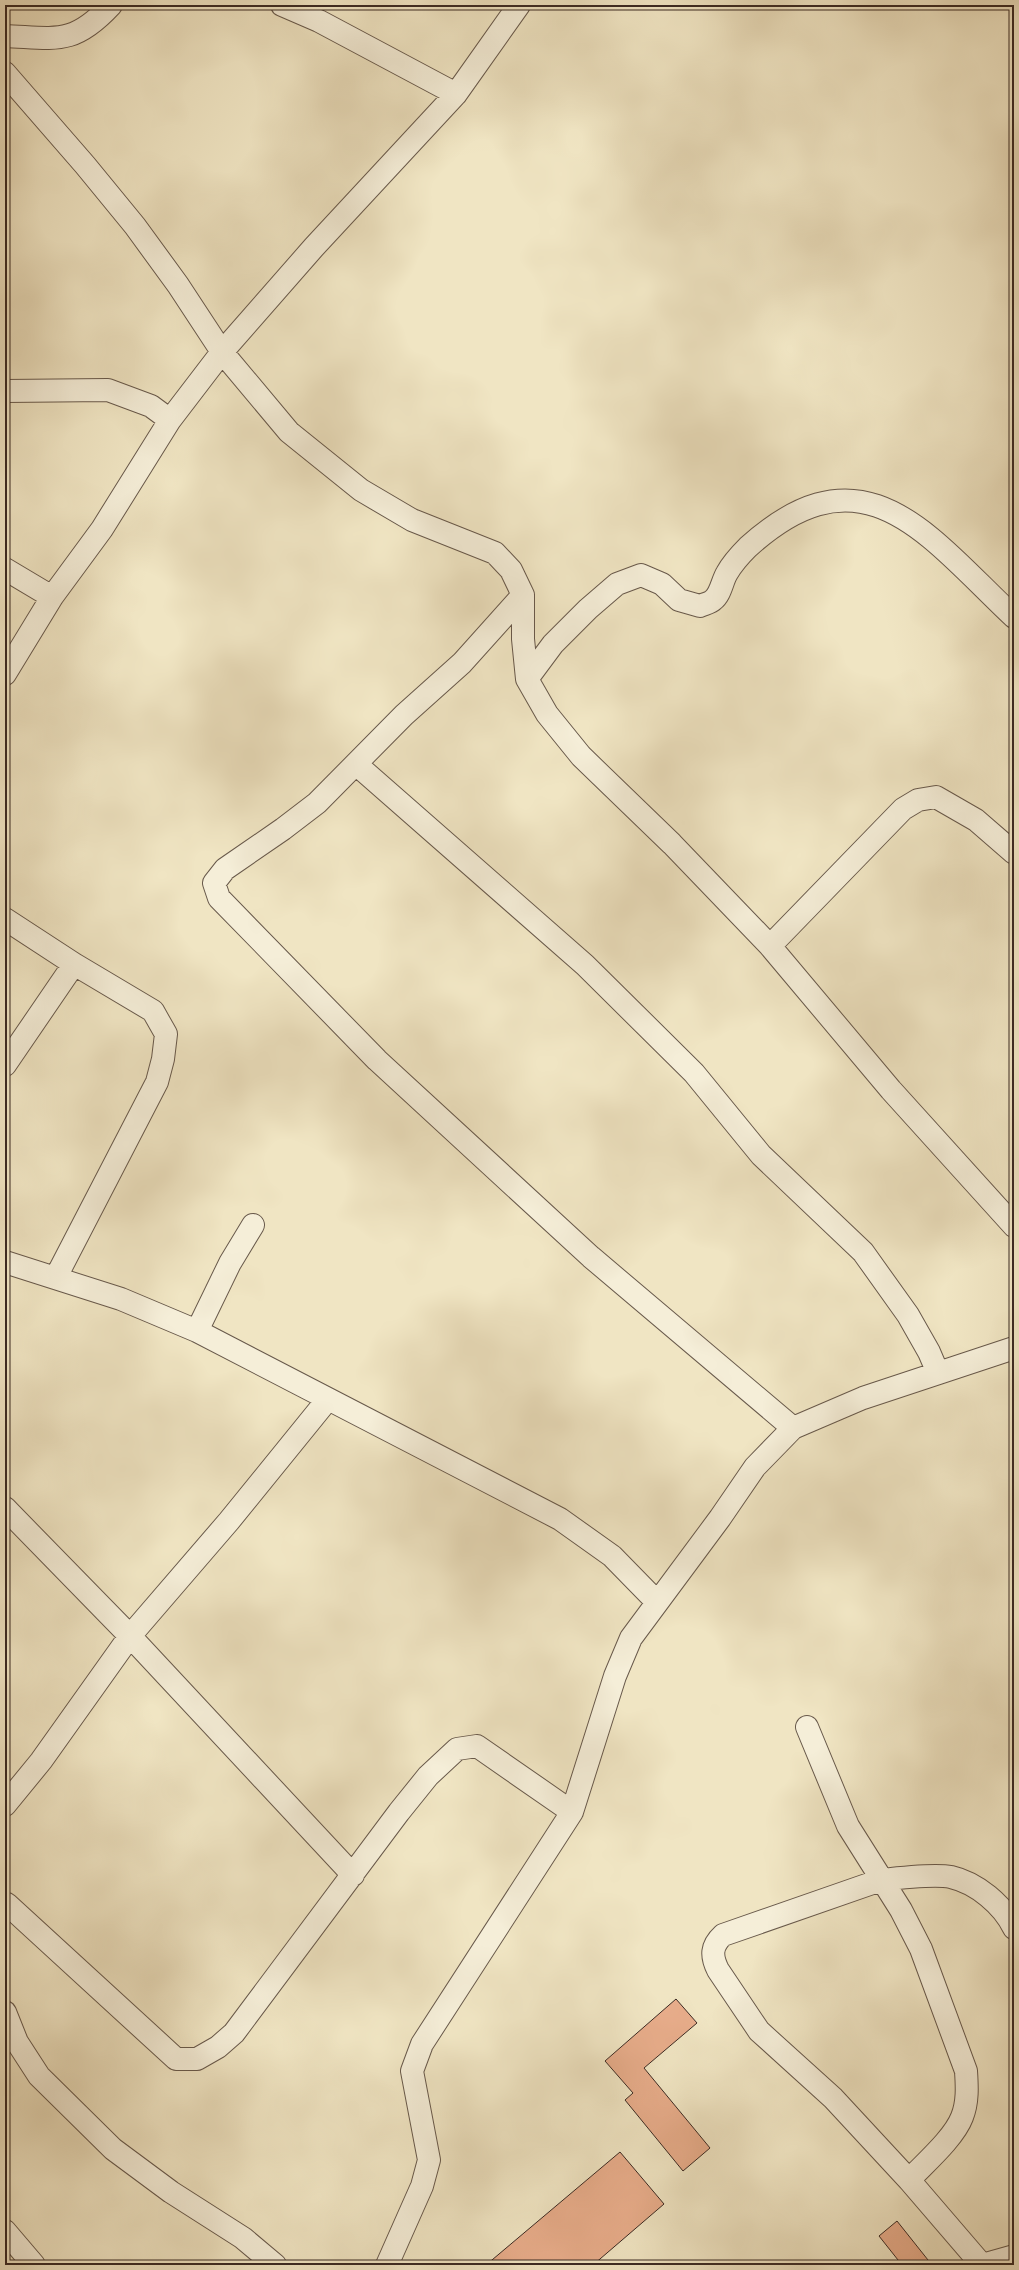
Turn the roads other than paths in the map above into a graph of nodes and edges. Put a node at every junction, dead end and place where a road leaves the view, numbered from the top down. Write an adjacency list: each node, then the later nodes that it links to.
1 (111, 5): 4 (street)
2 (282, 5): 6 (street)
3 (519, 5): 6 (street)
4 (5, 36)
5 (5, 74): 7 (street)
6 (456, 94): 7 (street)
7 (222, 352): 9 (street); 11 (street)
8 (5, 391): 9 (street)
9 (170, 420): 12 (street)
10 (5, 569): 12 (street)
11 (524, 595): 15 (street); 16 (street)
12 (52, 597): 14 (street)
13 (1014, 617): 15 (street)
14 (5, 674)
15 (527, 679): 19 (street)
16 (357, 765): 28 (street); 30 (street)
17 (1014, 853): 19 (street)
18 (5, 919): 20 (street)
19 (770, 946): 23 (street)
20 (74, 964): 21 (street); 25 (street)
21 (5, 1065)
22 (253, 1225): 26 (street)
23 (1014, 1226)
24 (5, 1262): 25 (street)
25 (56, 1277): 26 (street)
26 (197, 1331): 29 (street)
27 (1014, 1348): 28 (street)
28 (938, 1373): 30 (street)
29 (328, 1399): 32 (street); 33 (street)
30 (794, 1428): 32 (street)
31 (5, 1508): 33 (street)
32 (656, 1601): 36 (street)
33 (130, 1636): 35 (street); 37 (street)
34 (807, 1727): 38 (street)
35 (5, 1805)
36 (572, 1812): 37 (street); 47 (street)
37 (352, 1875): 39 (street)
38 (881, 1880): 40 (street); 42 (street); 42 (street)
39 (6, 1906)
40 (1014, 1928)
41 (5, 2012): 46 (street)
42 (909, 2180): 48 (street)
43 (5, 2231): 45 (street)
44 (1014, 2256): 48 (street)
45 (34, 2265)
46 (275, 2265)
47 (387, 2265)
48 (982, 2265)

